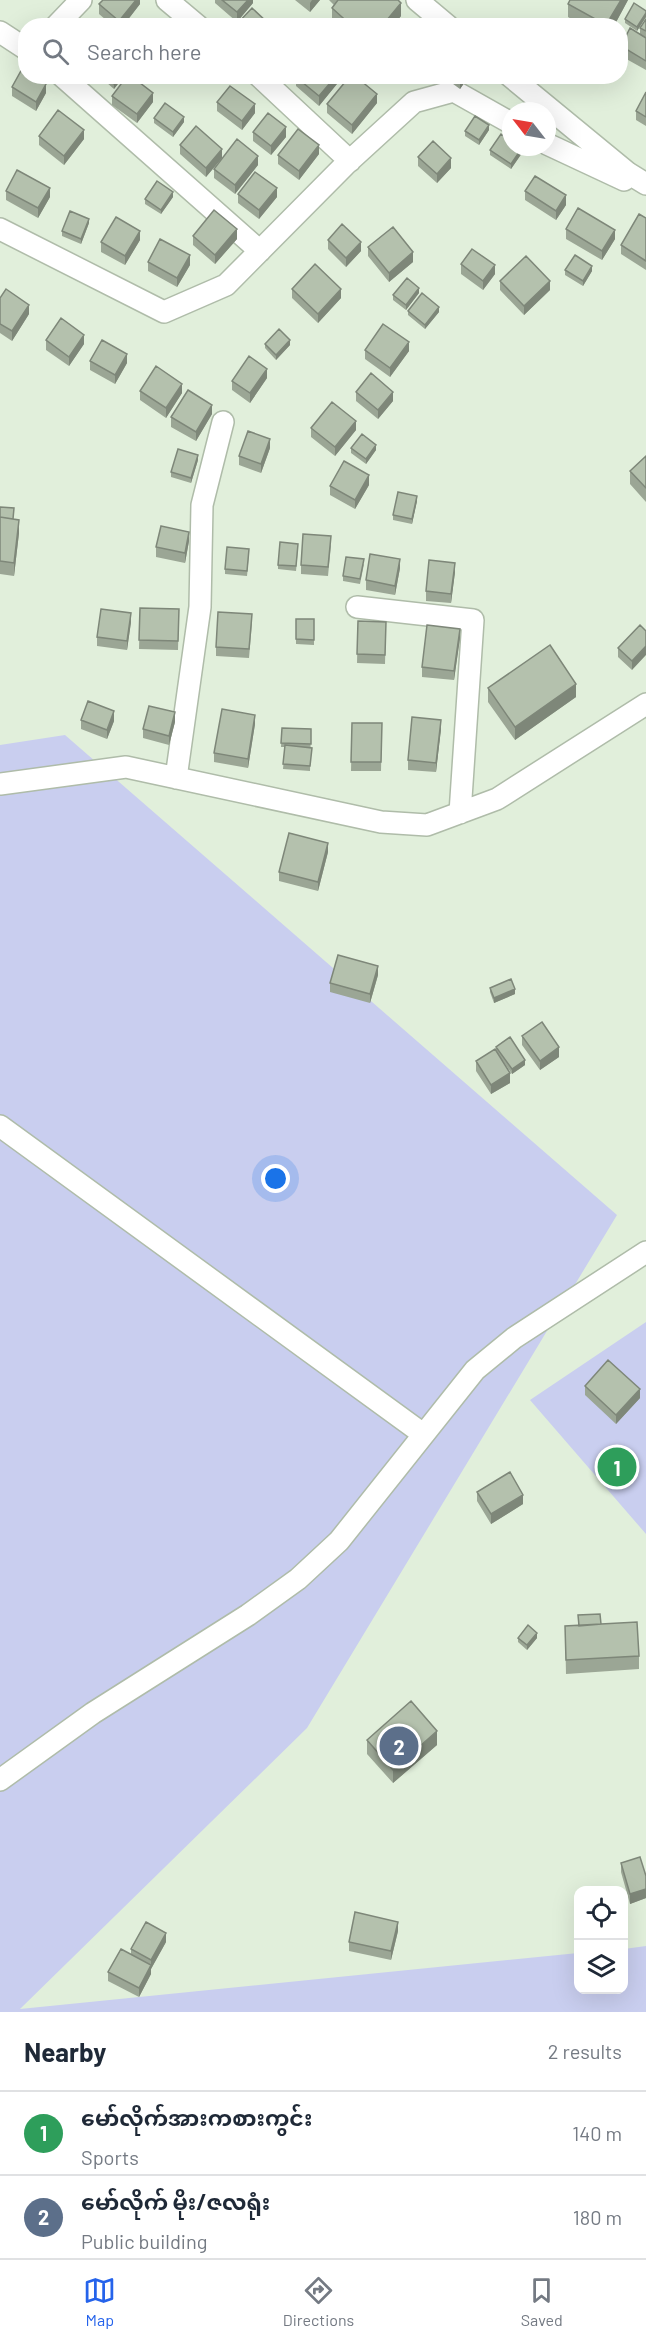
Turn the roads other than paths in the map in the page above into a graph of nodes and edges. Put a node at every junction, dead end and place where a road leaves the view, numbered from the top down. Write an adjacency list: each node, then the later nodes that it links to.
1 (81, 0): 4 (street)
2 (167, 0): 5 (street)
3 (417, 0): 6 (street)
4 (64, 18)
5 (188, 18)
6 (438, 18)
7 (0, 32): 8 (street)
8 (18, 44)
9 (71, 84): 18 (street)
10 (268, 84): 14 (street)
11 (520, 84): 15 (street)
12 (502, 118): 14 (street)
13 (556, 148): 16 (street)
14 (350, 161): 18 (street)
15 (646, 184)
16 (646, 191)
17 (0, 229): 18 (street)
18 (260, 250)
19 (223, 422): 22 (street)
20 (357, 607): 24 (street)
21 (646, 704): 24 (street)
22 (176, 778): 23 (street); 24 (street)
23 (0, 784)
24 (460, 813)
25 (0, 1126): 27 (street)
26 (646, 1252): 27 (street)
27 (423, 1434): 28 (street)
28 (0, 1780): 29 (street)
29 (0, 1792)

